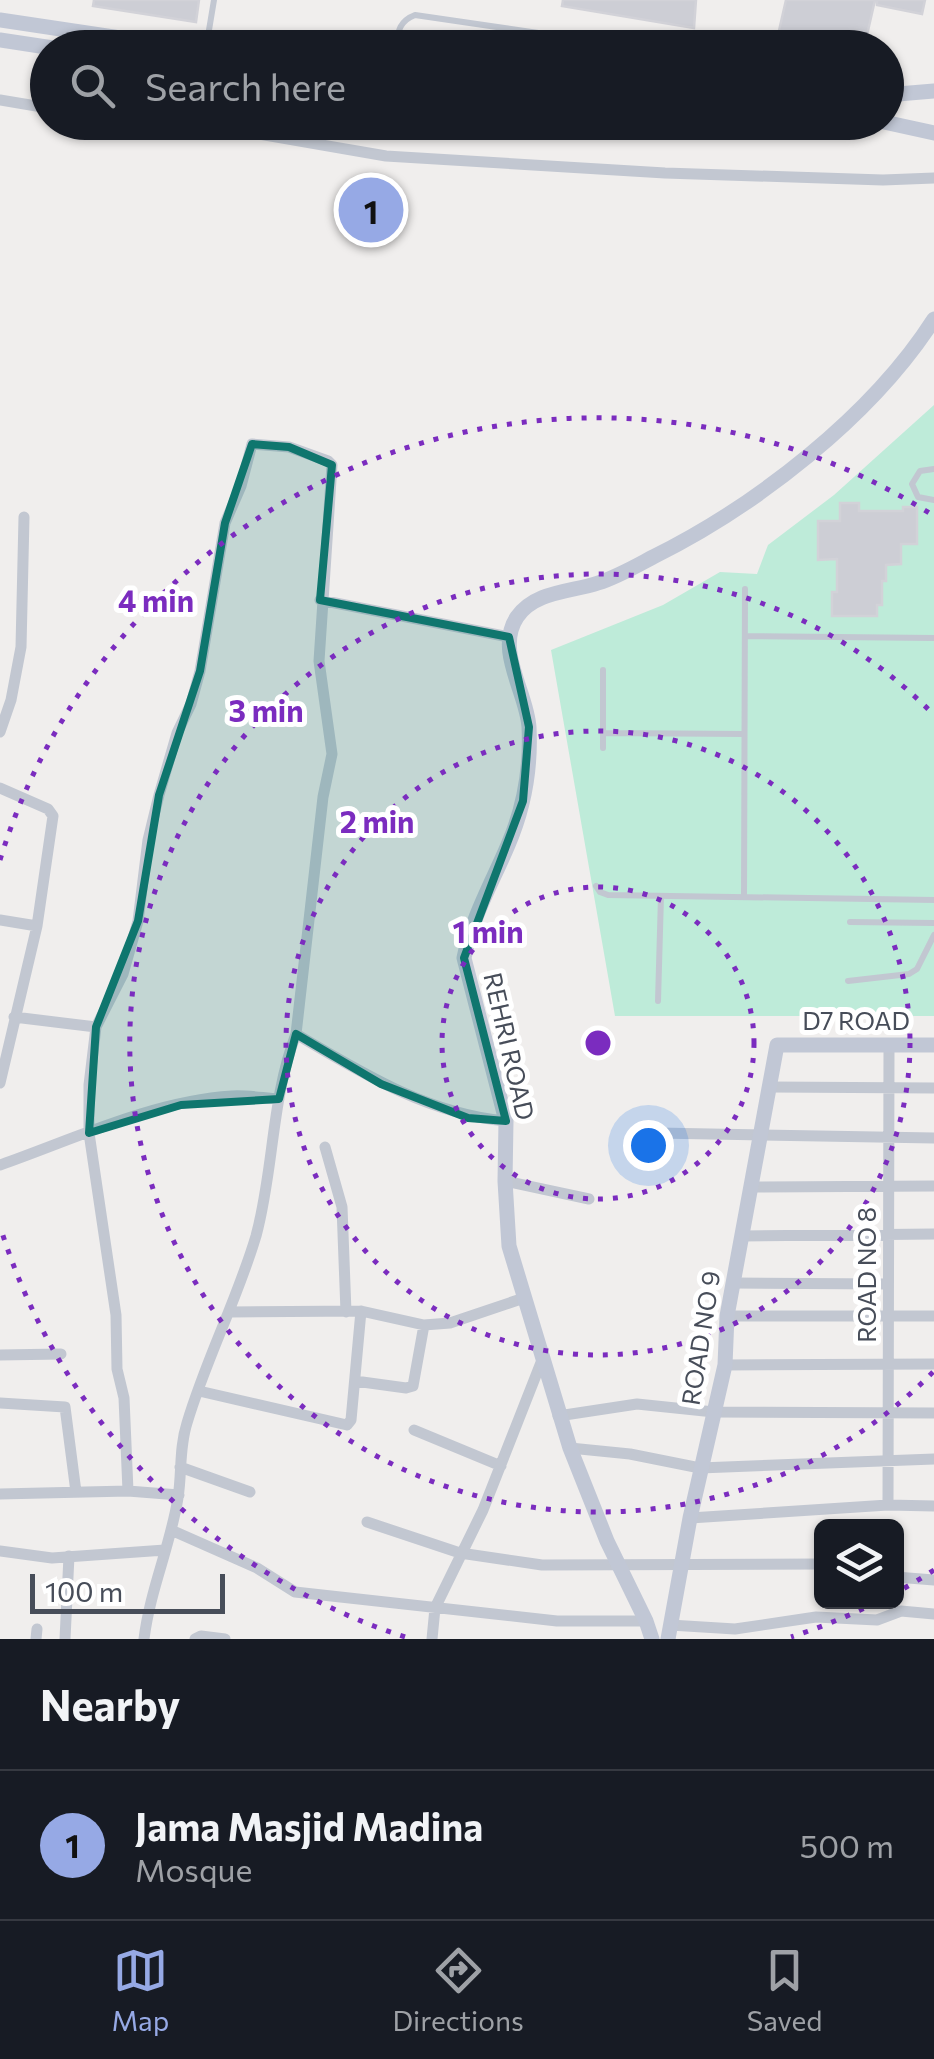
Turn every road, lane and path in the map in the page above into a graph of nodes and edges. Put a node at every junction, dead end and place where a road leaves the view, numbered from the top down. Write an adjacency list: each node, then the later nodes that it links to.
1 (214, 0): 4 (lane)
2 (0, 20): 3 (street)
3 (67, 30)
4 (209, 30)
5 (398, 30): 6 (lane)
6 (518, 30)
7 (0, 40): 8 (street)
8 (30, 45)
9 (934, 91): 10 (street)
10 (904, 94)
11 (0, 100): 12 (street)
12 (30, 105)
13 (904, 126): 14 (street)
14 (934, 133)
15 (293, 140): 16 (street)
16 (934, 178)
17 (934, 319): 23 (street)
18 (934, 469): 19 (lane)
19 (934, 500)
20 (24, 516): 27 (street)
21 (745, 590): 24 (lane)
22 (320, 600): 23 (street); 44 (street); 45 (street)
23 (509, 636): 54 (street, REHRI ROAD)
24 (745, 636): 25 (lane); 29 (lane)
25 (934, 638)
26 (603, 670): 28 (lane)
27 (0, 732)
28 (603, 733): 29 (lane); 30 (lane)
29 (744, 734): 34 (lane)
30 (602, 748)
31 (0, 788): 39 (street)
32 (596, 886): 33 (lane)
33 (661, 896): 34 (lane); 42 (lane)
34 (744, 898): 35 (lane)
35 (934, 900)
36 (0, 920): 39 (street)
37 (850, 922): 38 (lane)
38 (934, 923)
39 (37, 926): 43 (street)
40 (934, 935): 41 (lane)
41 (848, 981)
42 (658, 1002)
43 (14, 1017): 44 (street); 49 (street)
44 (96, 1027): 55 (street)
45 (296, 1034): 53 (street); 54 (street)
46 (934, 1044): 48 (street, D7 ROAD)
47 (778, 1045): 48 (street, D7 ROAD); 50 (street, ROAD NO 9)
48 (889, 1045): 52 (street, ROAD NO 8)
49 (0, 1083)
50 (770, 1087): 52 (street); 57 (street, ROAD NO 9)
51 (934, 1088): 52 (street)
52 (889, 1089): 58 (street, ROAD NO 8)
53 (278, 1099): 55 (street); 74 (street)
54 (506, 1122): 62 (street, REHRI ROAD)
55 (89, 1133): 61 (street); 100 (street)
56 (658, 1133): 57 (street)
57 (761, 1136): 58 (street); 65 (street, ROAD NO 9)
58 (888, 1138): 59 (street); 63 (street, ROAD NO 8)
59 (934, 1138)
60 (325, 1147): 75 (street)
61 (0, 1166)
62 (504, 1181): 66 (street); 72 (street, REHRI ROAD)
63 (888, 1186): 64 (street); 65 (street); 67 (street, ROAD NO 8)
64 (934, 1186)
65 (751, 1187): 69 (street, ROAD NO 9)
66 (588, 1199)
67 (888, 1234): 68 (street); 69 (street); 71 (street, ROAD NO 8)
68 (934, 1234)
69 (742, 1236): 70 (street, ROAD NO 9)
70 (733, 1283): 71 (street); 76 (street, ROAD NO 9)
71 (888, 1284): 78 (street, ROAD NO 8)
72 (524, 1298): 79 (street); 82 (street, REHRI ROAD)
73 (361, 1311): 75 (street); 79 (street); 86 (street)
74 (231, 1312): 75 (street); 87 (street)
75 (346, 1312)
76 (727, 1316): 78 (street); 85 (street, ROAD NO 9)
77 (934, 1316): 78 (street)
78 (888, 1317): 83 (street, ROAD NO 8)
79 (424, 1325): 86 (street)
80 (61, 1354): 81 (street)
81 (0, 1355)
82 (542, 1360): 92 (street, REHRI ROAD); 98 (street)
83 (888, 1364): 84 (street); 85 (street); 91 (street, ROAD NO 8)
84 (934, 1364)
85 (724, 1365): 89 (street, ROAD NO 9)
86 (355, 1381): 87 (street)
87 (199, 1391): 97 (street)
88 (0, 1403): 101 (street)
89 (714, 1412): 91 (street); 92 (street); 99 (street, ROAD NO 9)
90 (934, 1412): 91 (street)
91 (888, 1414): 95 (street, ROAD NO 8)
92 (558, 1416): 94 (street, REHRI ROAD)
93 (414, 1430): 98 (street)
94 (570, 1448): 99 (street); 114 (street, REHRI ROAD)
95 (888, 1459): 96 (street); 99 (street); 105 (street, ROAD NO 8)
96 (934, 1459)
97 (180, 1466): 102 (street); 104 (street)
98 (501, 1466): 112 (street)
99 (700, 1468): 107 (street, ROAD NO 9)
100 (128, 1491): 101 (street); 104 (street)
101 (76, 1492): 103 (street)
102 (250, 1492)
103 (0, 1494)
104 (179, 1495): 109 (street)
105 (888, 1505): 106 (street); 107 (street)
106 (934, 1506)
107 (690, 1518): 116 (street, ROAD NO 9)
108 (367, 1522): 112 (street)
109 (171, 1530): 110 (street); 119 (street)
110 (165, 1550): 113 (street); 124 (street)
111 (0, 1552): 113 (street)
112 (460, 1552): 114 (street); 119 (street)
113 (70, 1556): 123 (street)
114 (618, 1563): 116 (street); 121 (street, REHRI ROAD)
115 (814, 1564): 116 (street)
116 (681, 1565): 122 (street, ROAD NO 9)
117 (904, 1578): 118 (street)
118 (934, 1580)
119 (435, 1608): 121 (street); 127 (street)
120 (934, 1614): 122 (street)
121 (646, 1620): 128 (street, REHRI ROAD)
122 (669, 1632)
123 (65, 1639)
124 (144, 1639)
125 (195, 1639): 126 (street)
126 (225, 1639)
127 (432, 1639)
128 (652, 1639)

